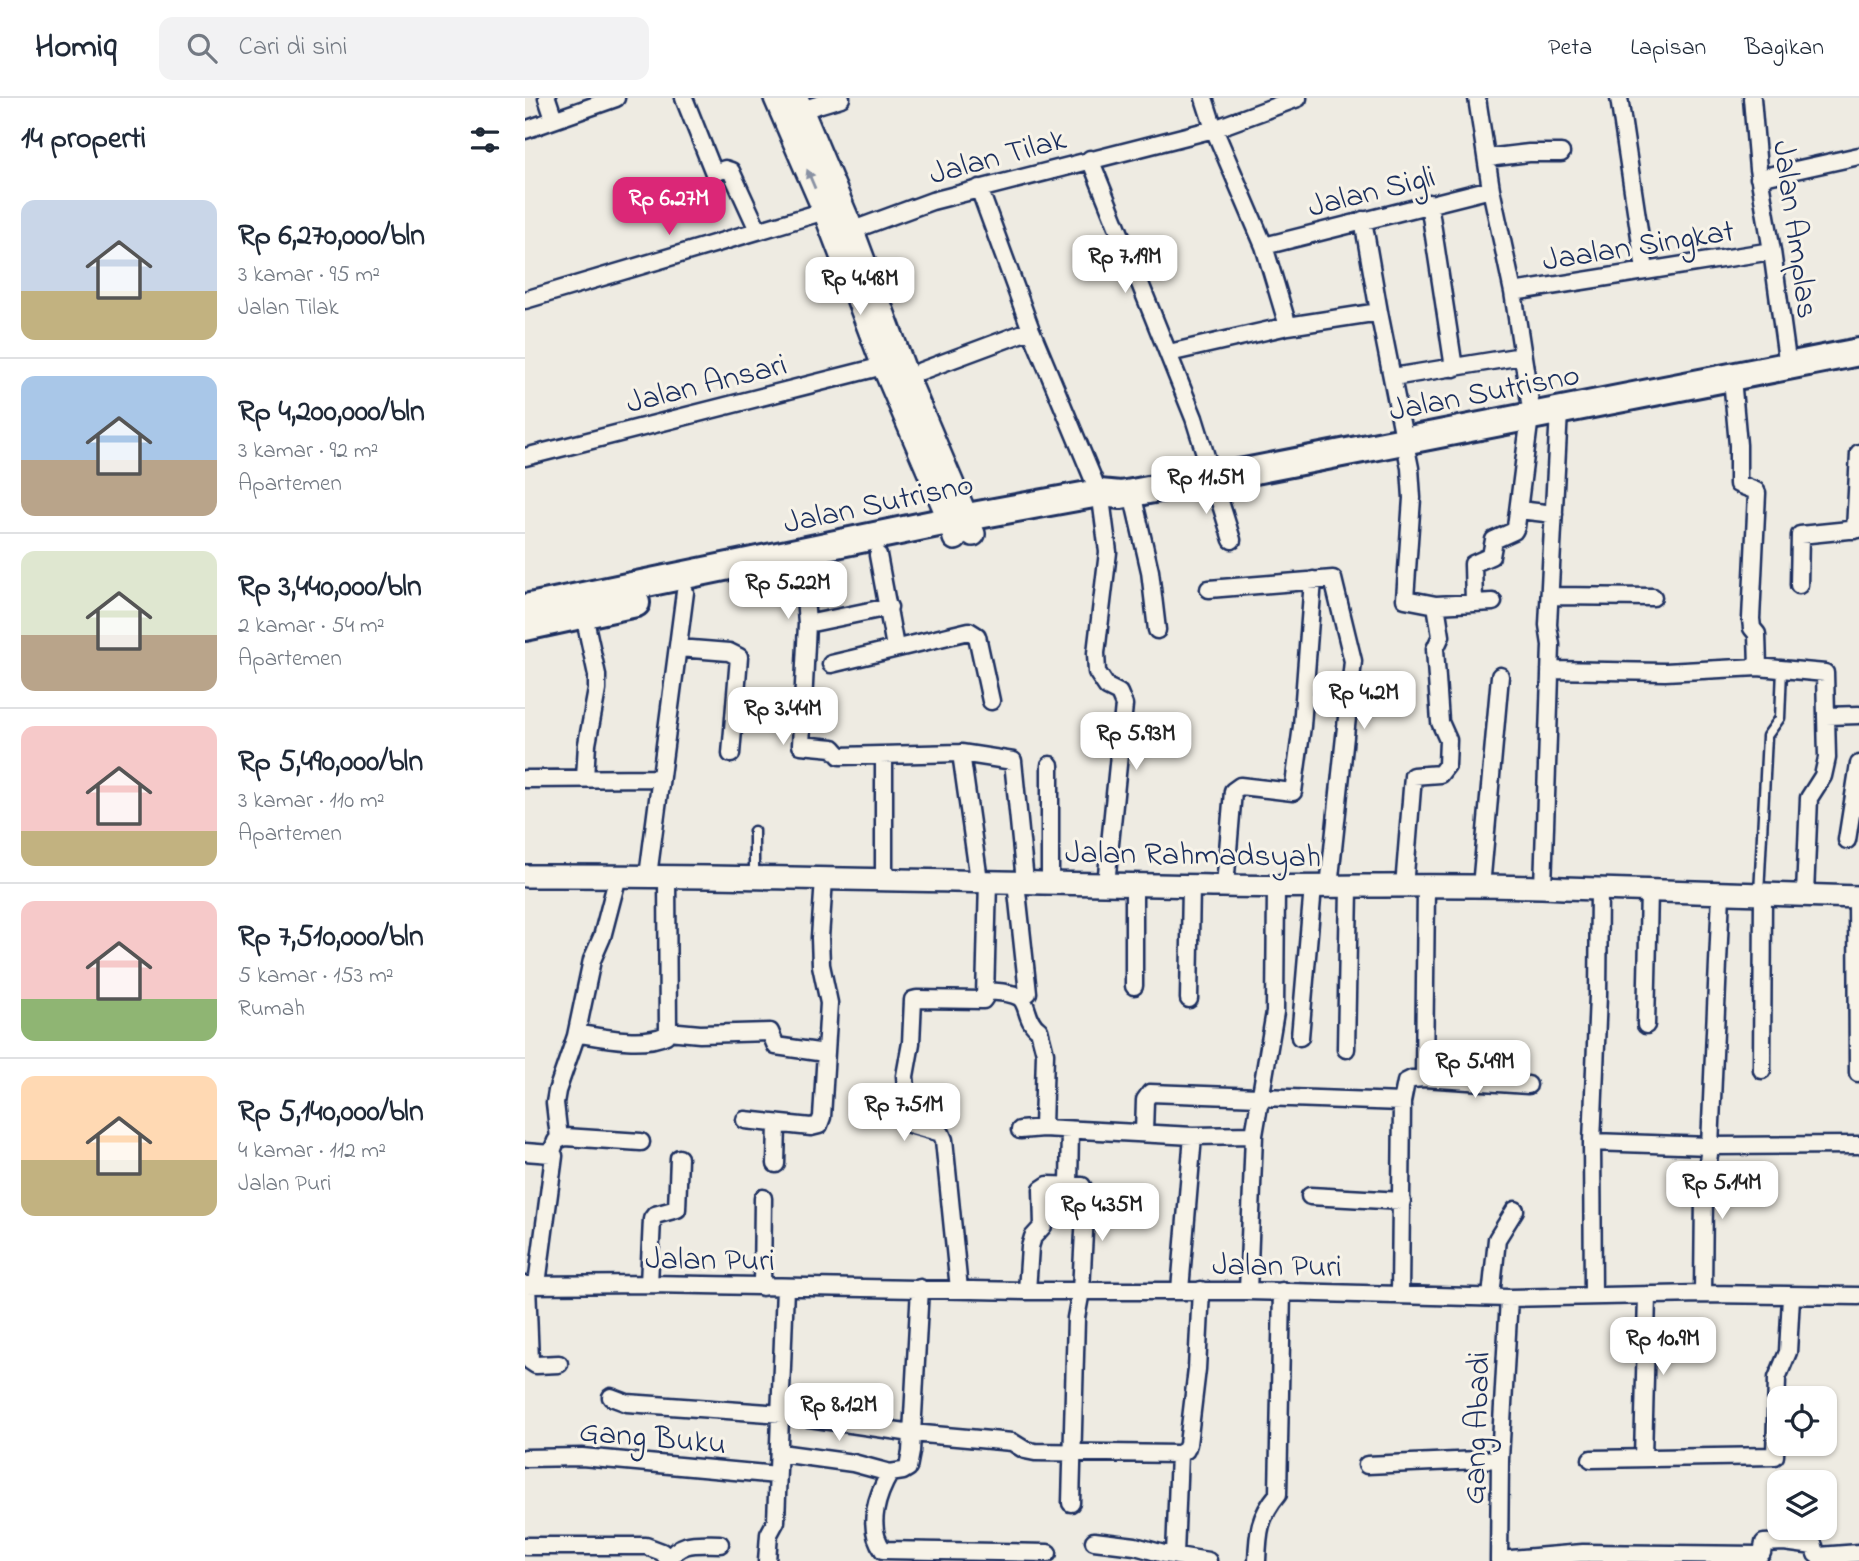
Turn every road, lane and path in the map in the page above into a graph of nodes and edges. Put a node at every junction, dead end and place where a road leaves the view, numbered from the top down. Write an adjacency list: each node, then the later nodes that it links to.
1 (547, 98): 12 (street)
2 (616, 98): 12 (street)
3 (684, 98): 25 (street)
4 (776, 98): 23 (main road, one-way to 4)
5 (841, 98): 11 (street)
6 (1204, 98): 13 (street)
7 (1298, 98): 13 (street, Jalan Tilak)
8 (1477, 98): 17 (street)
9 (1619, 98): 29 (street)
10 (1752, 98): 19 (street, Jalan Amplas)
11 (799, 104): 23 (main road)
12 (554, 120): 14 (street)
13 (1214, 128): 18 (street, Jalan Tilak); 27 (street)
14 (525, 130)
15 (1561, 153): 17 (street)
16 (1859, 156): 19 (street)
17 (1487, 158): 21 (street)
18 (1090, 159): 20 (street, Jalan Tilak); 36 (street)
19 (1759, 177): 28 (street, Jalan Amplas)
20 (979, 188): 26 (street, Jalan Tilak); 34 (street)
21 (1491, 189): 22 (street, Jalan Sigli); 30 (street)
22 (1429, 203): 24 (street, Jalan Sigli); 40 (street)
23 (833, 209): 25 (street); 26 (main road)
24 (1363, 220): 27 (street, Jalan Sigli); 32 (street)
25 (758, 230): 31 (street)
26 (843, 234): 38 (main road)
27 (1264, 246): 33 (street)
28 (1772, 251): 29 (street, Jaalan Singkat); 39 (street, Jalan Amplas)
29 (1645, 270): 30 (street, Jaalan Singkat)
30 (1513, 292): 37 (street)
31 (525, 300)
32 (1379, 312): 33 (street); 42 (street)
33 (1288, 326): 36 (street)
34 (1031, 330): 41 (street); 50 (street)
35 (1859, 352): 39 (main road, Jalan Sutrisno)
36 (1169, 353): 49 (street)
37 (1522, 356): 40 (street); 45 (street)
38 (892, 364): 48 (street, Jalan Ansari); 53 (main road)
39 (1788, 367): 43 (main road, Jalan Sutrisno)
40 (1454, 368): 42 (street)
41 (921, 371)
42 (1393, 377): 46 (street)
43 (1732, 378): 44 (main road, Jalan Sutrisno); 76 (street)
44 (1559, 411): 45 (main road, Jalan Sutrisno); 52 (street)
45 (1531, 416): 46 (main road, Jalan Sutrisno); 51 (street)
46 (1405, 439): 49 (main road, Jalan Sutrisno); 66 (street)
47 (1859, 453): 54 (street)
48 (525, 457)
49 (1214, 478): 50 (main road, Jalan Sutrisno); 55 (street)
50 (1114, 497): 53 (main road, Jalan Sutrisno); 72 (street); 102 (street)
51 (1519, 510): 52 (street); 65 (street)
52 (1554, 514): 62 (street)
53 (961, 527): 56 (main road, Jalan Sutrisno); 68 (main road, Jalan Sutrisno)
54 (1857, 530): 59 (street)
55 (1232, 540)
56 (878, 555): 57 (main road, Jalan Sutrisno); 67 (street)
57 (803, 569): 61 (main road, Jalan Sutrisno); 70 (street)
58 (1313, 580): 60 (street); 105 (street); 108 (street)
59 (1799, 585)
60 (1209, 589)
61 (685, 592): 69 (main road, Jalan Sutrisno); 73 (street)
62 (1550, 596): 63 (street); 78 (street)
63 (1653, 597)
64 (1493, 602): 65 (street)
65 (1473, 603): 66 (street)
66 (1436, 605): 109 (street)
67 (889, 607): 70 (street); 74 (street)
68 (525, 608)
69 (584, 615): 71 (main road, Jalan Sutrisno); 88 (street)
70 (807, 624): 85 (street)
71 (525, 627)
72 (1157, 630)
73 (680, 648): 84 (street); 89 (street)
74 (895, 648): 75 (street); 80 (street)
75 (831, 664)
76 (1758, 667): 77 (street); 78 (street)
77 (1782, 669): 82 (street); 115 (lane)
78 (1550, 670): 111 (street)
79 (1500, 676): 110 (street)
80 (991, 701)
81 (1859, 715): 82 (street)
82 (1826, 716): 116 (street)
83 (961, 753): 85 (street); 99 (street); 100 (street)
84 (731, 754)
85 (884, 755): 98 (street)
86 (1859, 764): 92 (street)
87 (1050, 765): 101 (street)
88 (585, 778): 89 (street); 90 (street)
89 (660, 778): 95 (street)
90 (525, 779)
91 (754, 831): 96 (lane)
92 (1847, 840)
93 (525, 876): 94 (street, Jalan Rahmadsyah)
94 (618, 876): 95 (street, Jalan Rahmadsyah); 124 (street)
95 (658, 876): 96 (street, Jalan Rahmadsyah); 123 (street)
96 (754, 879): 97 (street, Jalan Rahmadsyah)
97 (824, 879): 98 (street, Jalan Rahmadsyah); 127 (street)
98 (884, 879): 99 (street, Jalan Rahmadsyah)
99 (984, 881): 100 (street, Jalan Rahmadsyah); 119 (street)
100 (1020, 882): 101 (street, Jalan Rahmadsyah); 120 (street)
101 (1050, 882): 102 (street, Jalan Rahmadsyah)
102 (1106, 884): 103 (street, Jalan Rahmadsyah)
103 (1134, 884): 104 (street, Jalan Rahmadsyah); 118 (street)
104 (1191, 885): 105 (street, Jalan Rahmadsyah); 121 (street)
105 (1224, 886): 106 (street, Jalan Rahmadsyah)
106 (1276, 886): 108 (street, Jalan Rahmadsyah); 132 (street)
107 (1426, 886): 109 (street, Jalan Rahmadsyah); 110 (street, Jalan Rahmadsyah); 130 (street)
108 (1330, 887): 109 (street, Jalan Rahmadsyah); 125 (street); 126 (street)
109 (1404, 887)
110 (1481, 887): 111 (street, Jalan Rahmadsyah)
111 (1543, 887): 112 (street, Jalan Rahmadsyah)
112 (1599, 890): 113 (street, Jalan Rahmadsyah); 144 (street)
113 (1649, 891): 114 (street, Jalan Rahmadsyah); 122 (street)
114 (1721, 894): 115 (street, Jalan Rahmadsyah); 146 (street)
115 (1761, 894): 116 (street, Jalan Rahmadsyah); 128 (street)
116 (1805, 894): 117 (street, Jalan Rahmadsyah)
117 (1858, 897): 129 (street)
118 (1133, 986)
119 (986, 991): 136 (street); 161 (street)
120 (1028, 993)
121 (1189, 999)
122 (1646, 1025)
123 (668, 1031): 124 (street); 127 (street)
124 (576, 1036): 142 (street)
125 (1300, 1037)
126 (1346, 1049)
127 (825, 1053): 135 (street)
128 (1762, 1070)
129 (1858, 1073)
130 (1424, 1078): 131 (street); 133 (street)
131 (1528, 1085)
132 (1261, 1096): 133 (street); 139 (street); 140 (street)
133 (1402, 1102): 154 (street)
134 (745, 1120): 135 (street)
135 (777, 1124): 150 (street)
136 (1043, 1128): 137 (street); 138 (street)
137 (1020, 1130)
138 (1070, 1130): 139 (street); 151 (street)
139 (1144, 1132): 141 (street)
140 (1254, 1135): 141 (street); 166 (street)
141 (1193, 1136): 162 (street)
142 (559, 1138): 143 (street); 148 (street)
143 (641, 1142)
144 (1592, 1142): 146 (street); 171 (street)
145 (1859, 1145): 146 (street)
146 (1710, 1146): 168 (street)
147 (525, 1152): 148 (street)
148 (551, 1154): 156 (street)
149 (679, 1158): 157 (street)
150 (776, 1164)
151 (1069, 1184): 164 (street); 165 (street)
152 (1310, 1196): 154 (street)
153 (763, 1198): 158 (street)
154 (1402, 1201): 169 (street)
155 (1515, 1209): 173 (street)
156 (530, 1284): 157 (street, Jalan Puri); 176 (street)
157 (649, 1284): 158 (street, Jalan Puri)
158 (762, 1287): 159 (street, Jalan Puri)
159 (785, 1287): 160 (street, Jalan Puri); 178 (street)
160 (920, 1288): 161 (street, Jalan Puri); 179 (street)
161 (959, 1289): 164 (street, Jalan Puri)
162 (1180, 1290): 163 (street, Jalan Puri); 165 (street, Jalan Puri)
163 (1201, 1290): 166 (street, Jalan Puri); 182 (street)
164 (1027, 1291): 165 (street, Jalan Puri)
165 (1081, 1291): 180 (street)
166 (1248, 1291): 167 (street, Jalan Puri)
167 (1282, 1291): 169 (street, Jalan Puri); 205 (street)
168 (1703, 1294): 170 (street, Jalan Puri); 175 (street, Jalan Puri)
169 (1400, 1295): 173 (street, Jalan Puri)
170 (1647, 1295): 171 (street, Jalan Puri); 186 (street)
171 (1593, 1296): 174 (street, Jalan Puri)
172 (1859, 1296): 175 (street, Jalan Puri)
173 (1492, 1297): 174 (street, Jalan Puri)
174 (1509, 1297): 184 (street, Gang Abadi)
175 (1791, 1297): 186 (street)
176 (559, 1364)
177 (611, 1397): 178 (street)
178 (782, 1414): 179 (street); 181 (street)
179 (912, 1433): 180 (street); 188 (street)
180 (1071, 1451): 182 (street); 190 (street)
181 (780, 1453): 188 (street); 189 (street)
182 (1179, 1454): 197 (street)
183 (525, 1458): 189 (street, Gang Buku)
184 (1500, 1458): 187 (street); 202 (street, Gang Abadi)
185 (1591, 1458): 186 (street)
186 (1643, 1458)
187 (1367, 1465)
188 (890, 1473): 196 (street)
189 (777, 1475): 203 (street)
190 (1071, 1503)
191 (1094, 1541): 197 (street)
192 (720, 1544): 201 (street)
193 (525, 1546): 201 (street)
194 (1048, 1553): 198 (street)
195 (1859, 1553): 200 (street)
196 (890, 1556): 198 (street)
197 (1167, 1556): 204 (street)
198 (1005, 1557)
199 (1722, 1558): 200 (street); 202 (street)
200 (1842, 1558)
201 (668, 1560)
202 (1499, 1560)
203 (767, 1561)
204 (1208, 1561)
205 (1257, 1561)

